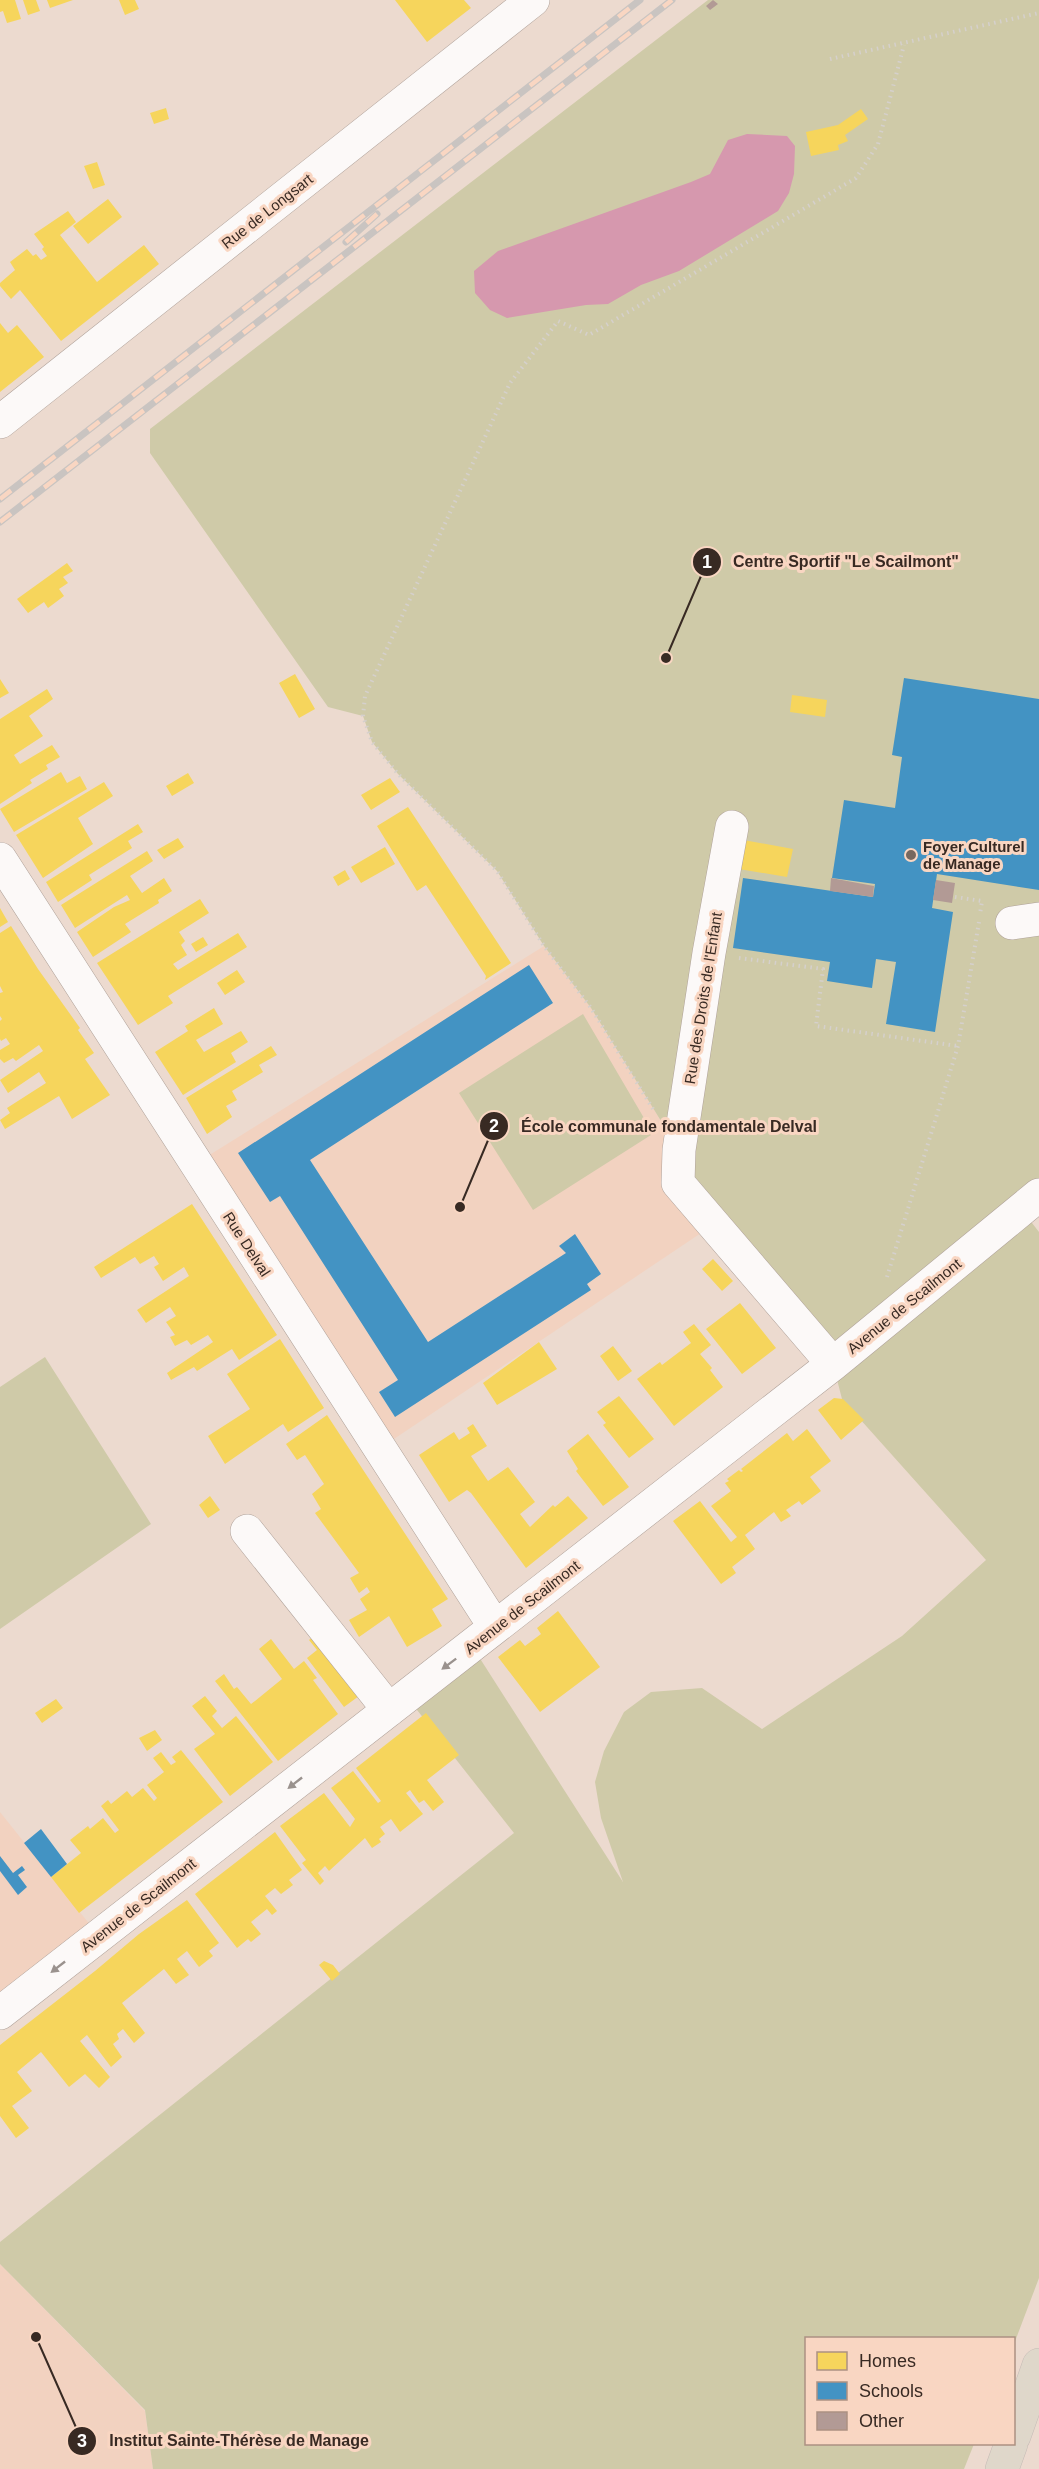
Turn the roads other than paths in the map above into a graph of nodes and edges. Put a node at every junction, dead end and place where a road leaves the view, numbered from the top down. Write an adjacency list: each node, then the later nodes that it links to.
1 (533, 0): 2 (street, Rue de Longsart)
2 (0, 423)
3 (732, 827): 6 (street, Rue des Droits de l'Enfant)
4 (0, 859): 8 (street, Rue Delval)
5 (1039, 1196): 6 (street, Avenue de Scailmont)
6 (833, 1364): 8 (street, Avenue de Scailmont)
7 (247, 1531): 9 (street)
8 (495, 1627): 9 (street, Avenue de Scailmont, one-way to 9)
9 (388, 1710): 10 (street, Avenue de Scailmont, one-way to 10)
10 (0, 2013)
11 (1039, 2365): 12 (highway)
12 (1015, 2433)
13 (1011, 2445): 14 (highway)
14 (1002, 2469)

